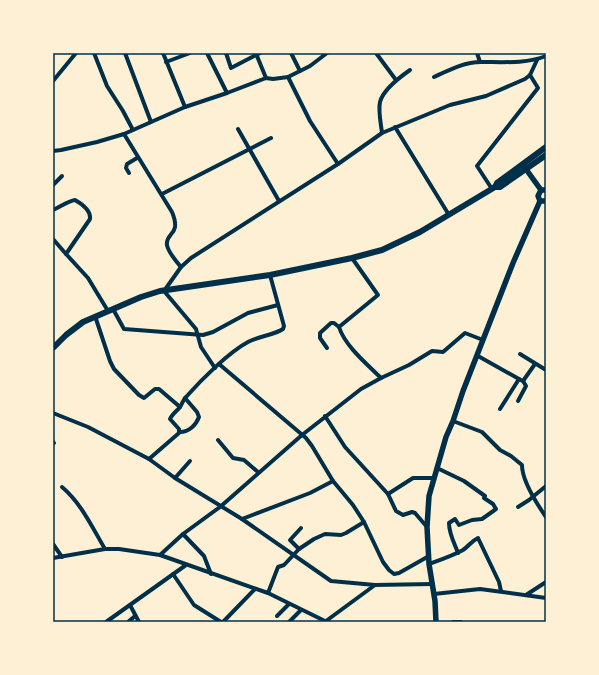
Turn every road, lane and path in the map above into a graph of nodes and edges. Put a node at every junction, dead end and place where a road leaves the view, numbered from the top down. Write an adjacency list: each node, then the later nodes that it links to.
1 (76, 53): 24 (street)
2 (94, 53): 30 (street)
3 (125, 53): 27 (street)
4 (162, 53): 15 (street)
5 (190, 53): 15 (street)
6 (207, 53): 25 (street)
7 (226, 53): 12 (street)
8 (291, 53): 18 (street)
9 (327, 53): 18 (street)
10 (376, 53): 23 (street)
11 (476, 53): 16 (street)
12 (258, 54): 22 (street)
13 (546, 56): 14 (street)
14 (537, 60): 16 (street); 19 (street)
15 (166, 62): 26 (street)
16 (480, 62): 21 (street)
17 (410, 70): 23 (street)
18 (300, 71): 20 (street)
19 (530, 75): 28 (street); 44 (street)
20 (288, 77): 22 (street); 39 (street)
21 (434, 77)
22 (266, 78): 25 (street)
23 (396, 80): 31 (street)
24 (53, 81)
25 (227, 94): 26 (street)
26 (185, 107): 27 (street)
27 (151, 122): 30 (street)
28 (395, 127): 31 (street); 50 (street)
29 (238, 129): 35 (street)
30 (133, 130): 32 (street)
31 (382, 133): 39 (street)
32 (124, 134): 36 (street); 38 (street)
33 (271, 138): 35 (street)
34 (546, 147): 40 (highway)
35 (249, 150): 46 (street); 47 (street)
36 (53, 151)
37 (546, 155): 40 (highway)
38 (137, 158): 41 (street); 46 (street)
39 (338, 164): 47 (street)
40 (525, 167): 44 (highway); 45 (main road)
41 (129, 173)
42 (62, 176): 43 (street)
43 (53, 185)
44 (494, 188): 50 (highway)
45 (543, 190): 48 (main road)
46 (162, 194): 54 (street)
47 (279, 201): 54 (street)
48 (543, 201): 62 (main road)
49 (53, 210): 52 (street)
50 (449, 215): 53 (highway)
51 (53, 239): 52 (street)
52 (66, 254): 58 (street)
53 (352, 258): 55 (highway); 60 (street)
54 (181, 267): 56 (street)
55 (270, 275): 56 (highway); 57 (street)
56 (164, 291): 58 (highway); 61 (street)
57 (278, 305): 61 (street); 67 (street)
58 (111, 310): 59 (highway); 61 (street)
59 (95, 316): 63 (highway); 75 (street)
60 (340, 327): 64 (street); 71 (street)
61 (199, 336): 69 (street)
62 (483, 340): 66 (main road); 71 (street)
63 (53, 348)
64 (328, 348)
65 (520, 354): 68 (street)
66 (478, 356): 72 (street); 79 (main road)
67 (219, 364): 69 (street); 81 (street)
68 (535, 364): 70 (street); 72 (street)
69 (215, 368): 73 (street)
70 (546, 370)
71 (381, 378): 78 (street)
72 (521, 380): 74 (street); 76 (street)
73 (185, 398): 75 (street); 80 (street)
74 (518, 401)
75 (180, 407): 80 (street)
76 (500, 409)
77 (53, 413): 83 (street)
78 (326, 416): 81 (street); 92 (street)
79 (453, 421): 85 (main road); 93 (street)
80 (180, 432): 83 (street)
81 (302, 435): 86 (street); 89 (street)
82 (218, 440): 86 (street)
83 (149, 459): 87 (street)
84 (190, 461): 87 (street)
85 (437, 468): 88 (main road); 105 (street)
86 (258, 472): 94 (street)
87 (175, 478): 94 (street)
88 (434, 478): 92 (street); 99 (main road)
89 (332, 481): 97 (street); 98 (street)
90 (546, 486): 93 (street)
91 (62, 487): 103 (street)
92 (388, 494): 99 (street)
93 (533, 497): 95 (street); 96 (street)
94 (220, 507): 97 (street); 101 (street)
95 (518, 507)
96 (546, 517)
97 (242, 519): 106 (street)
98 (364, 522): 104 (street); 108 (street)
99 (427, 527): 108 (main road)
100 (301, 528): 104 (street)
101 (183, 534): 107 (street); 114 (street)
102 (53, 544): 109 (street)
103 (105, 549): 107 (street); 109 (street)
104 (299, 549): 106 (street)
105 (458, 553): 111 (street); 119 (street)
106 (294, 554): 117 (street); 120 (street)
107 (160, 555): 112 (street)
108 (429, 556): 111 (main road)
109 (62, 557): 110 (street)
110 (53, 558)
111 (429, 564): 116 (main road)
112 (186, 565): 113 (street); 114 (street)
113 (173, 574): 125 (street); 132 (street)
114 (211, 574): 118 (street)
115 (546, 582): 122 (street)
116 (433, 584): 117 (street); 121 (main road)
117 (375, 585): 134 (street)
118 (255, 589): 120 (street); 132 (street)
119 (501, 591): 121 (street); 122 (street)
120 (268, 593): 124 (street)
121 (434, 594): 135 (main road)
122 (526, 595): 123 (street)
123 (546, 598)
124 (289, 604): 126 (street); 128 (street)
125 (130, 605): 127 (street); 129 (street)
126 (301, 610): 133 (street); 134 (street)
127 (135, 616): 130 (street); 131 (street)
128 (277, 616)
129 (106, 622)
130 (128, 622)
131 (139, 622)
132 (222, 622)
133 (289, 622)
134 (327, 622)
135 (436, 622)
136 (453, 622): 137 (street)
137 (460, 622)

